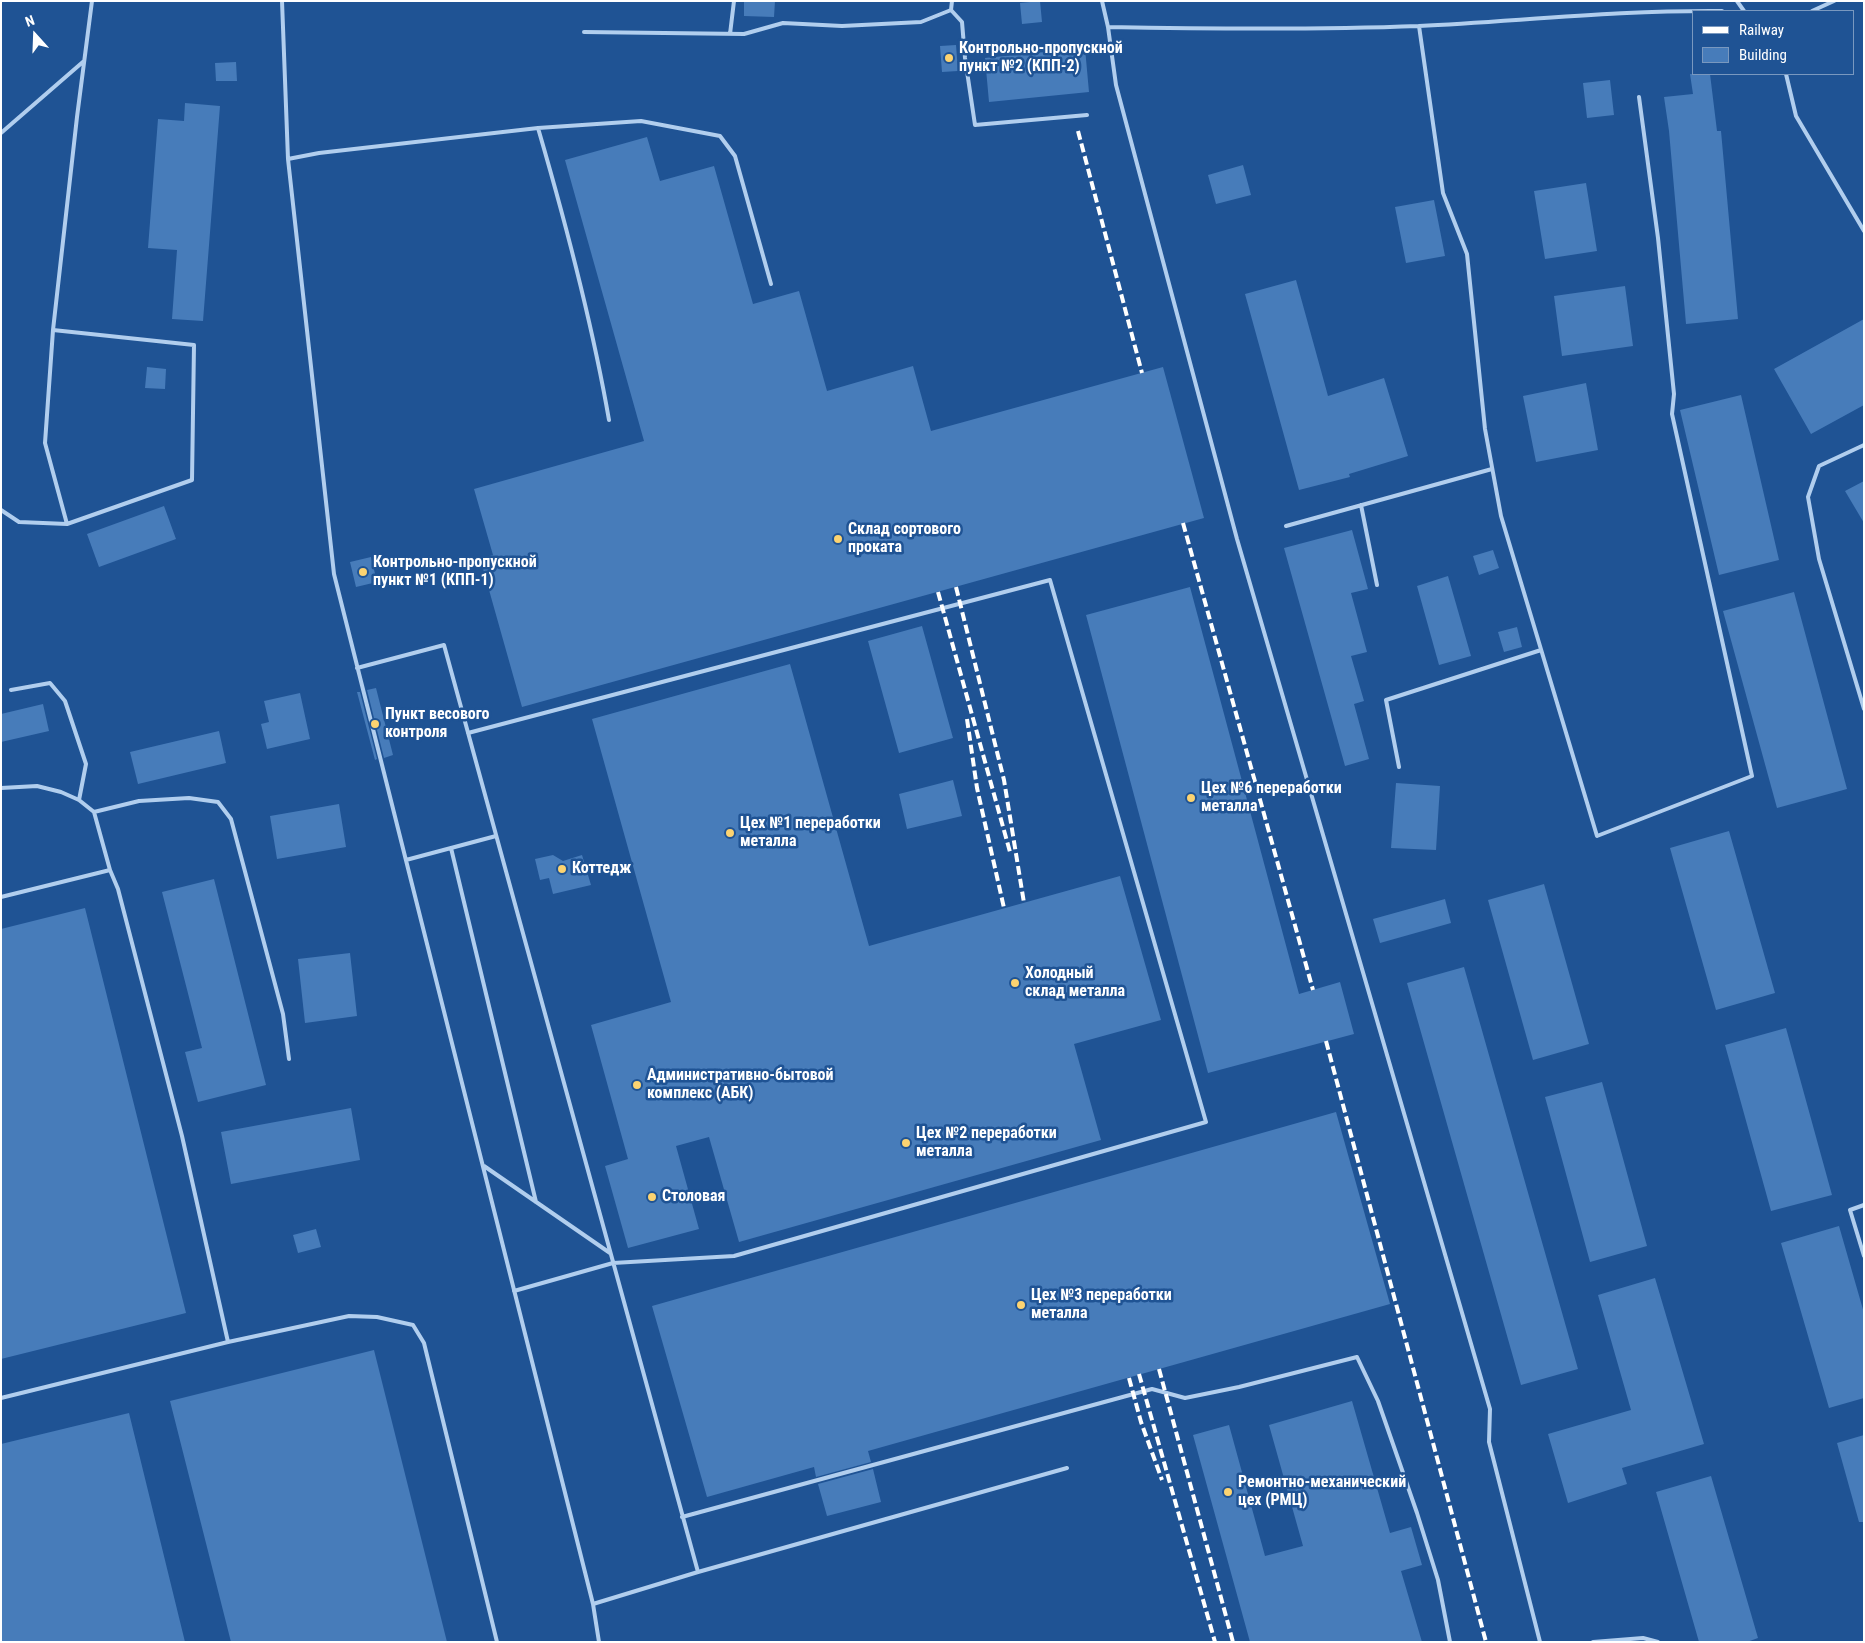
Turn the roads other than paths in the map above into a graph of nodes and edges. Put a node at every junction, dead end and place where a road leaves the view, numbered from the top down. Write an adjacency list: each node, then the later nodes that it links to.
1 (92, 1): 14 (lane)
2 (282, 1): 20 (lane)
3 (734, 1): 13 (lane)
4 (952, 1): 7 (lane)
5 (1102, 1): 11 (lane)
6 (1834, 1): 8 (lane)
7 (951, 10): 13 (lane); 17 (lane)
8 (1814, 10)
9 (1692, 11): 10 (lane)
10 (1419, 26): 11 (lane); 26 (lane)
11 (1108, 27): 63 (lane)
12 (584, 32): 13 (lane)
13 (730, 34)
14 (84, 60): 19 (lane); 23 (lane)
15 (1786, 75): 21 (lane)
16 (1639, 97): 32 (lane)
17 (1087, 115)
18 (538, 128): 20 (lane); 22 (lane); 24 (lane)
19 (1, 133)
20 (288, 159): 33 (lane)
21 (1864, 231)
22 (771, 284)
23 (53, 330): 29 (lane); 29 (lane)
24 (609, 420)
25 (1864, 445): 35 (lane)
26 (1492, 469): 27 (lane); 32 (lane)
27 (1361, 505): 30 (lane); 31 (lane)
28 (1, 510): 29 (lane)
29 (67, 524)
30 (1286, 526)
31 (1377, 585)
32 (1541, 650): 37 (lane)
33 (357, 668): 36 (lane); 43 (lane)
34 (11, 690): 39 (lane)
35 (1864, 708)
36 (468, 733): 41 (lane); 52 (lane)
37 (1399, 767)
38 (1, 788): 39 (lane)
39 (79, 800): 40 (lane)
40 (94, 812): 44 (lane); 46 (lane)
41 (496, 836): 42 (lane); 50 (lane)
42 (451, 848): 43 (lane); 48 (lane)
43 (406, 860): 47 (lane)
44 (110, 870): 45 (lane); 54 (lane)
45 (1, 897)
46 (289, 1059)
47 (484, 1166): 48 (lane); 53 (lane)
48 (536, 1202): 50 (lane)
49 (1864, 1205): 51 (lane)
50 (610, 1253): 52 (lane)
51 (1864, 1256)
52 (613, 1263): 53 (lane); 57 (lane)
53 (514, 1291): 59 (lane)
54 (228, 1342): 55 (lane); 60 (lane)
55 (1, 1398)
56 (1067, 1468): 58 (lane)
57 (682, 1517): 58 (lane); 62 (lane)
58 (698, 1572): 59 (lane)
59 (593, 1604): 61 (lane)
60 (497, 1642)
61 (599, 1642)
62 (1450, 1642)
63 (1540, 1642)
64 (1593, 1642): 65 (lane)
65 (1658, 1642)

